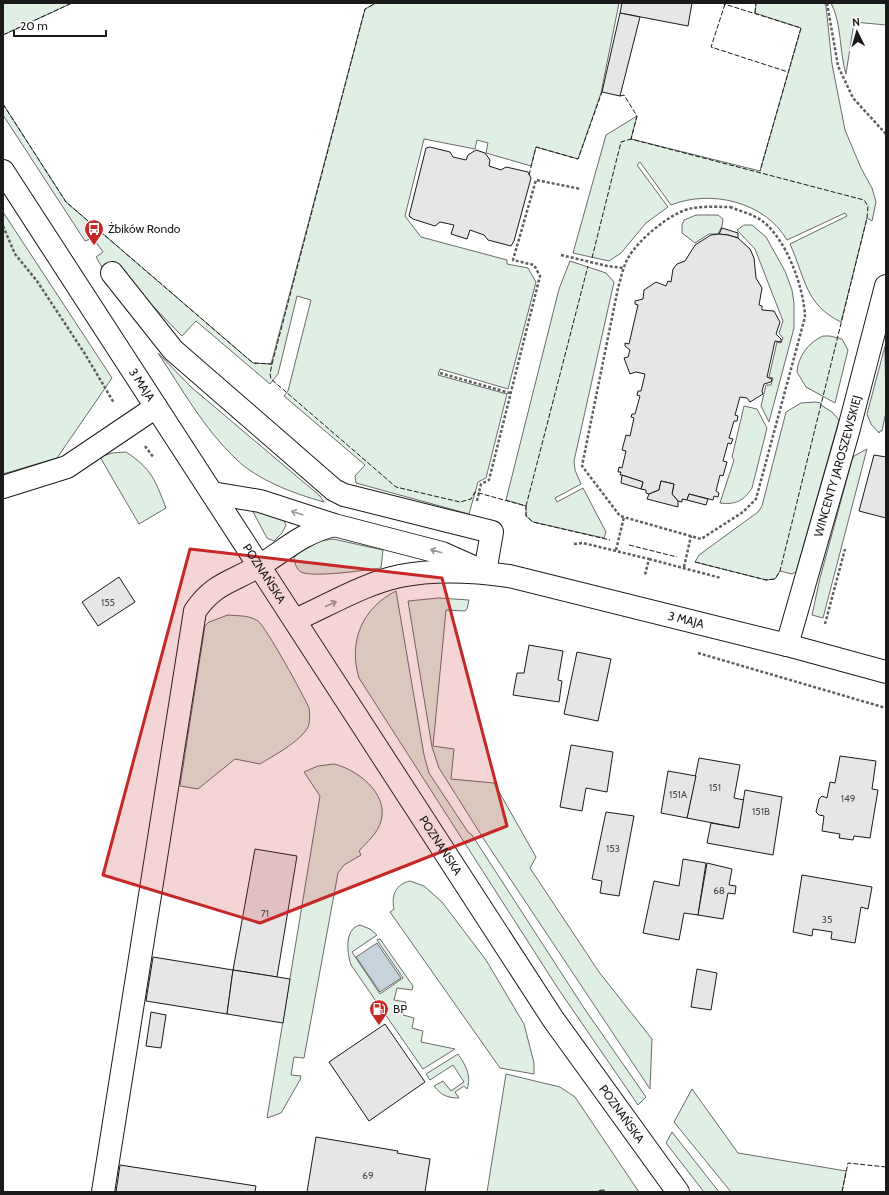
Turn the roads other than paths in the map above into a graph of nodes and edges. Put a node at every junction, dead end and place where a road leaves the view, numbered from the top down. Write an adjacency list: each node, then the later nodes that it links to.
1 (3, 171): 4 (street, 3 MAJA)
2 (112, 273): 9 (street)
3 (886, 286): 11 (street, WINCENTY JAROSZEWSKIEJ)
4 (156, 407): 5 (street); 6 (street, 3 MAJA)
5 (3, 487)
6 (212, 493): 7 (street, 3 MAJA, one-way to 6); 8 (street, POZNAŃSKA)
7 (334, 525): 8 (street); 9 (street, 3 MAJA, one-way to 7)
8 (260, 566): 10 (street, POZNAŃSKA); 13 (street)
9 (485, 572): 10 (street, 3 MAJA, one-way to 9); 11 (street, 3 MAJA)
10 (295, 620): 14 (street, POZNAŃSKA)
11 (787, 645): 12 (street, 3 MAJA)
12 (886, 672)
13 (103, 1192)
14 (678, 1192)

